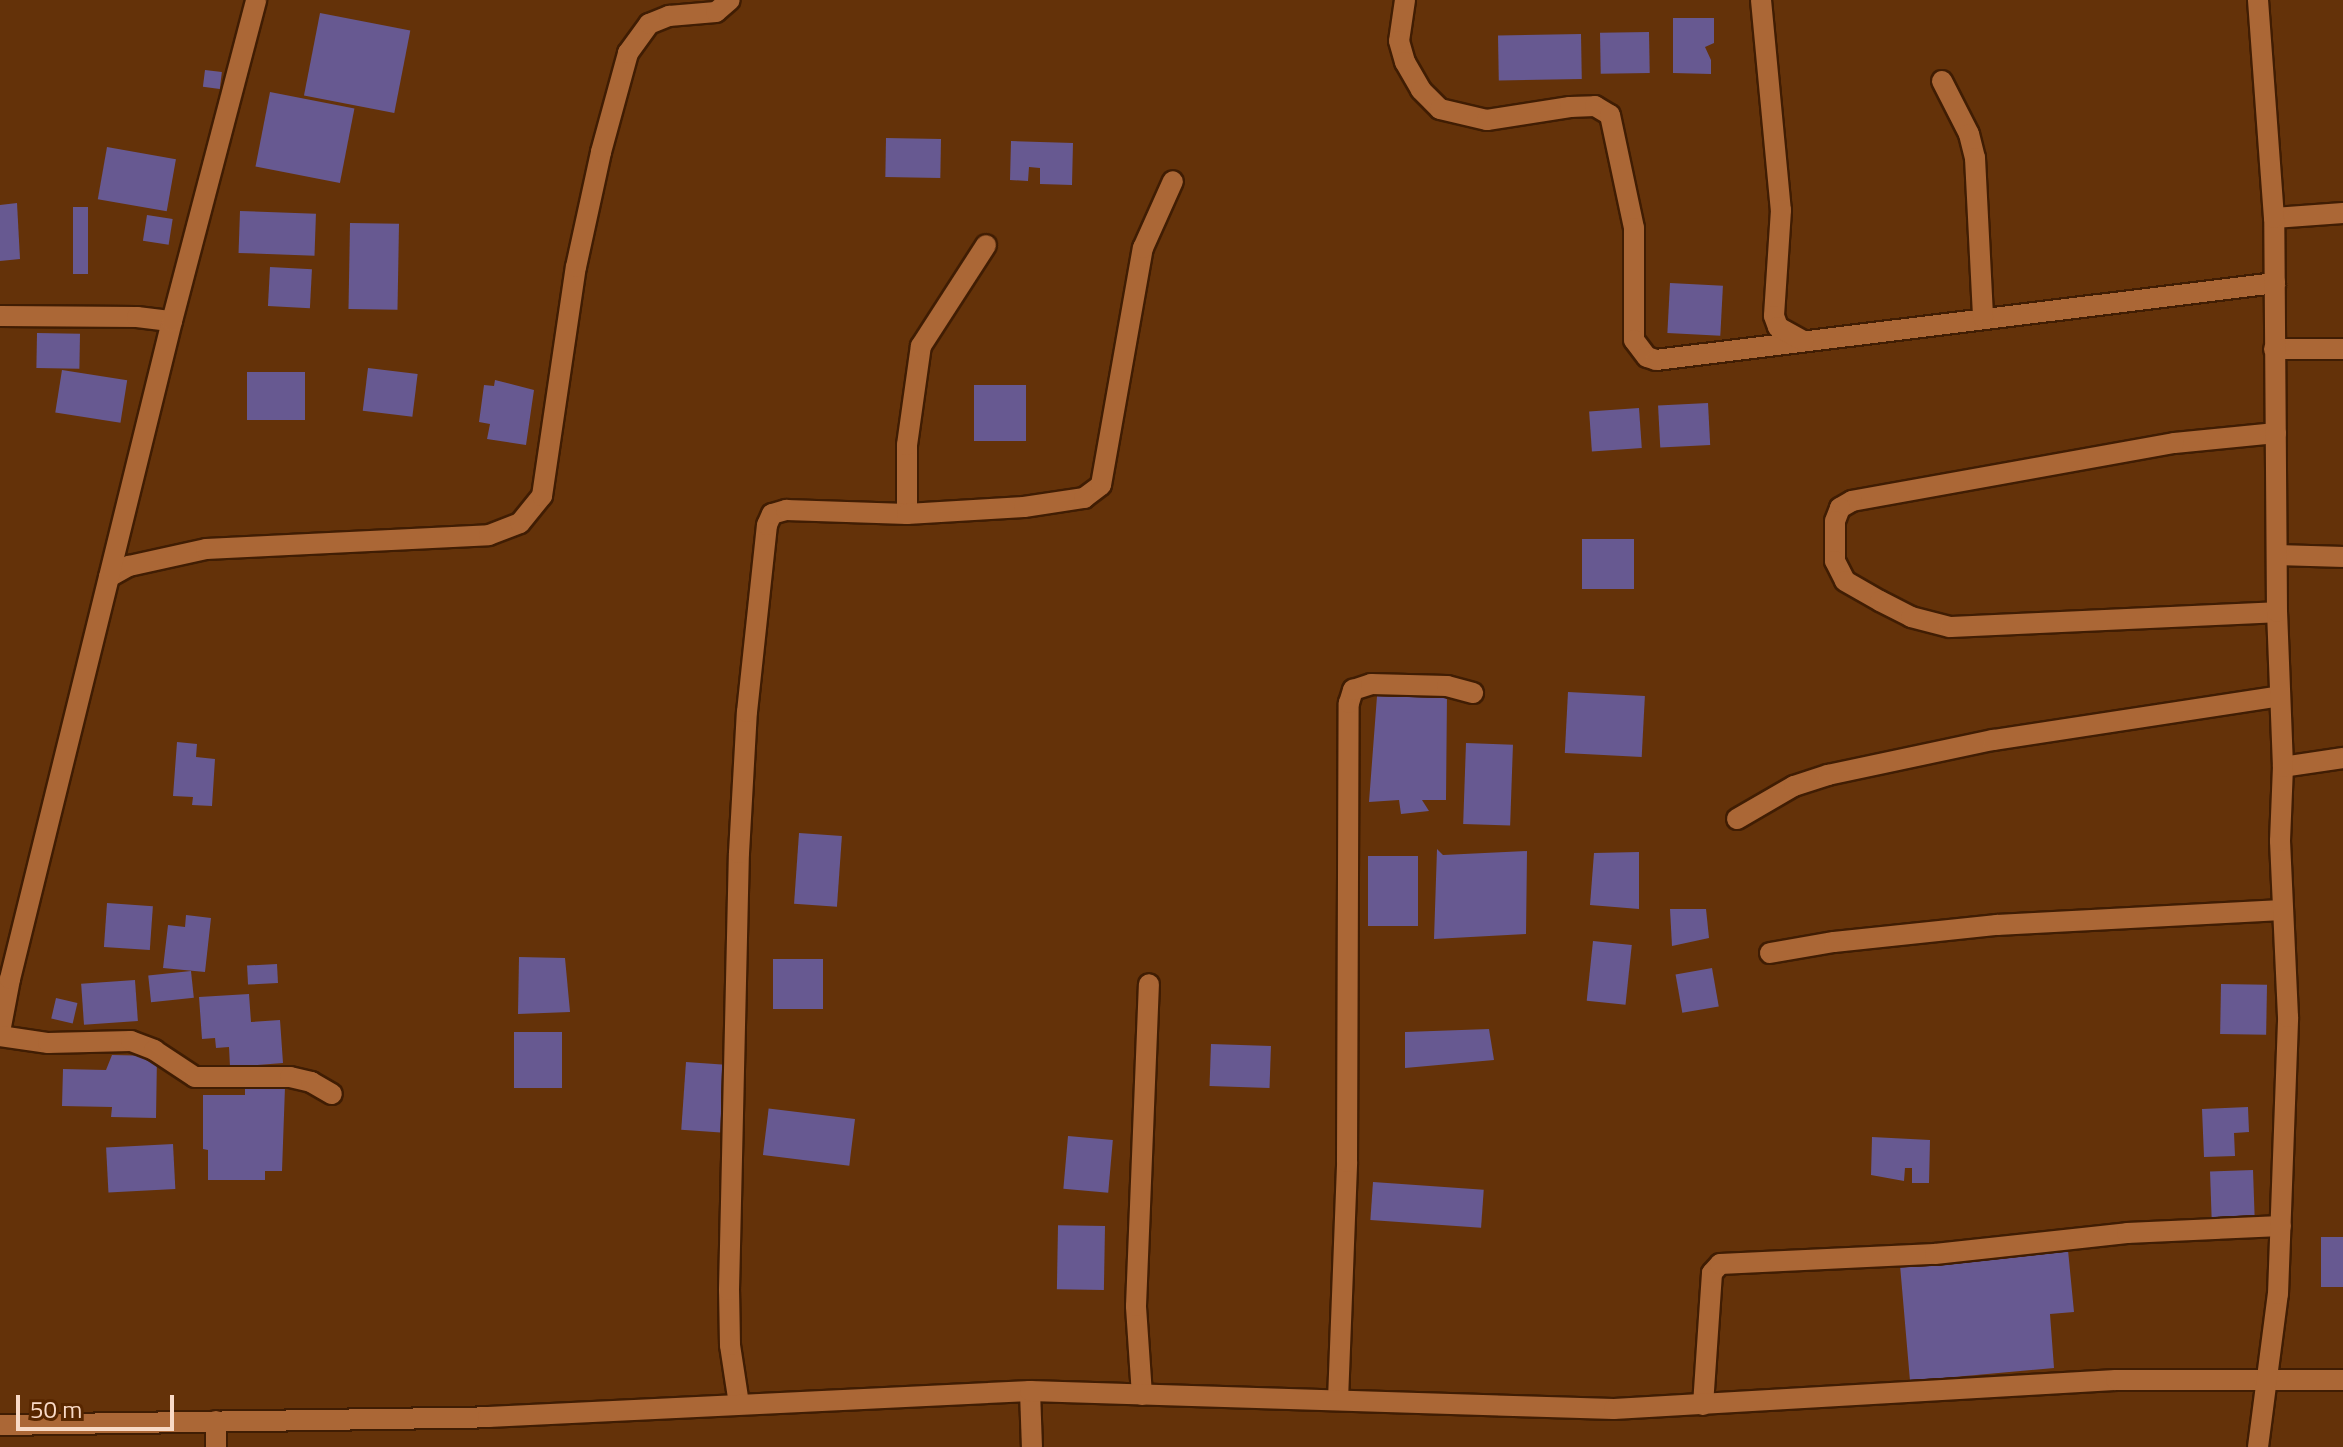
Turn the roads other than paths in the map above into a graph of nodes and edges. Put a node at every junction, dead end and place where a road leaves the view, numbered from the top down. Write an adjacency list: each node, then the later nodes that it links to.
1 (256, 0): 14 (street)
2 (730, 0): 22 (street)
3 (1405, 0): 15 (street)
4 (1761, 0): 15 (street)
5 (2258, 0): 9 (street)
6 (1942, 81): 13 (street)
7 (1173, 181): 19 (street)
8 (2343, 213): 9 (street)
9 (2274, 218): 11 (street)
10 (986, 245): 19 (street)
11 (2275, 283): 13 (street); 16 (street)
12 (0, 316): 14 (street)
13 (1983, 318): 15 (street)
14 (172, 321): 22 (street)
15 (1803, 341)
16 (2274, 349): 17 (street); 18 (street)
17 (2343, 349)
18 (2276, 433): 20 (street); 23 (street)
19 (907, 514): 40 (street)
20 (2278, 555): 21 (street); 23 (street)
21 (2343, 557)
22 (109, 577): 32 (street)
23 (2277, 612): 25 (street)
24 (1473, 693): 39 (street)
25 (2279, 696): 27 (street); 28 (street)
26 (2343, 758): 27 (street)
27 (2283, 767): 29 (street)
28 (1737, 819)
29 (2282, 910): 30 (street); 34 (street)
30 (1770, 953)
31 (1149, 984): 38 (street)
32 (0, 1034): 33 (street)
33 (332, 1094)
34 (2281, 1226): 35 (street); 41 (street)
35 (2268, 1380): 36 (street); 41 (street); 46 (street)
36 (2343, 1380)
37 (1030, 1391): 38 (street); 40 (street); 45 (street)
38 (1142, 1395): 39 (street)
39 (1338, 1400): 41 (street)
40 (739, 1404): 42 (street)
41 (1703, 1405)
42 (216, 1421): 43 (street); 44 (street)
43 (0, 1425)
44 (216, 1447)
45 (1032, 1447)
46 (2258, 1447)

